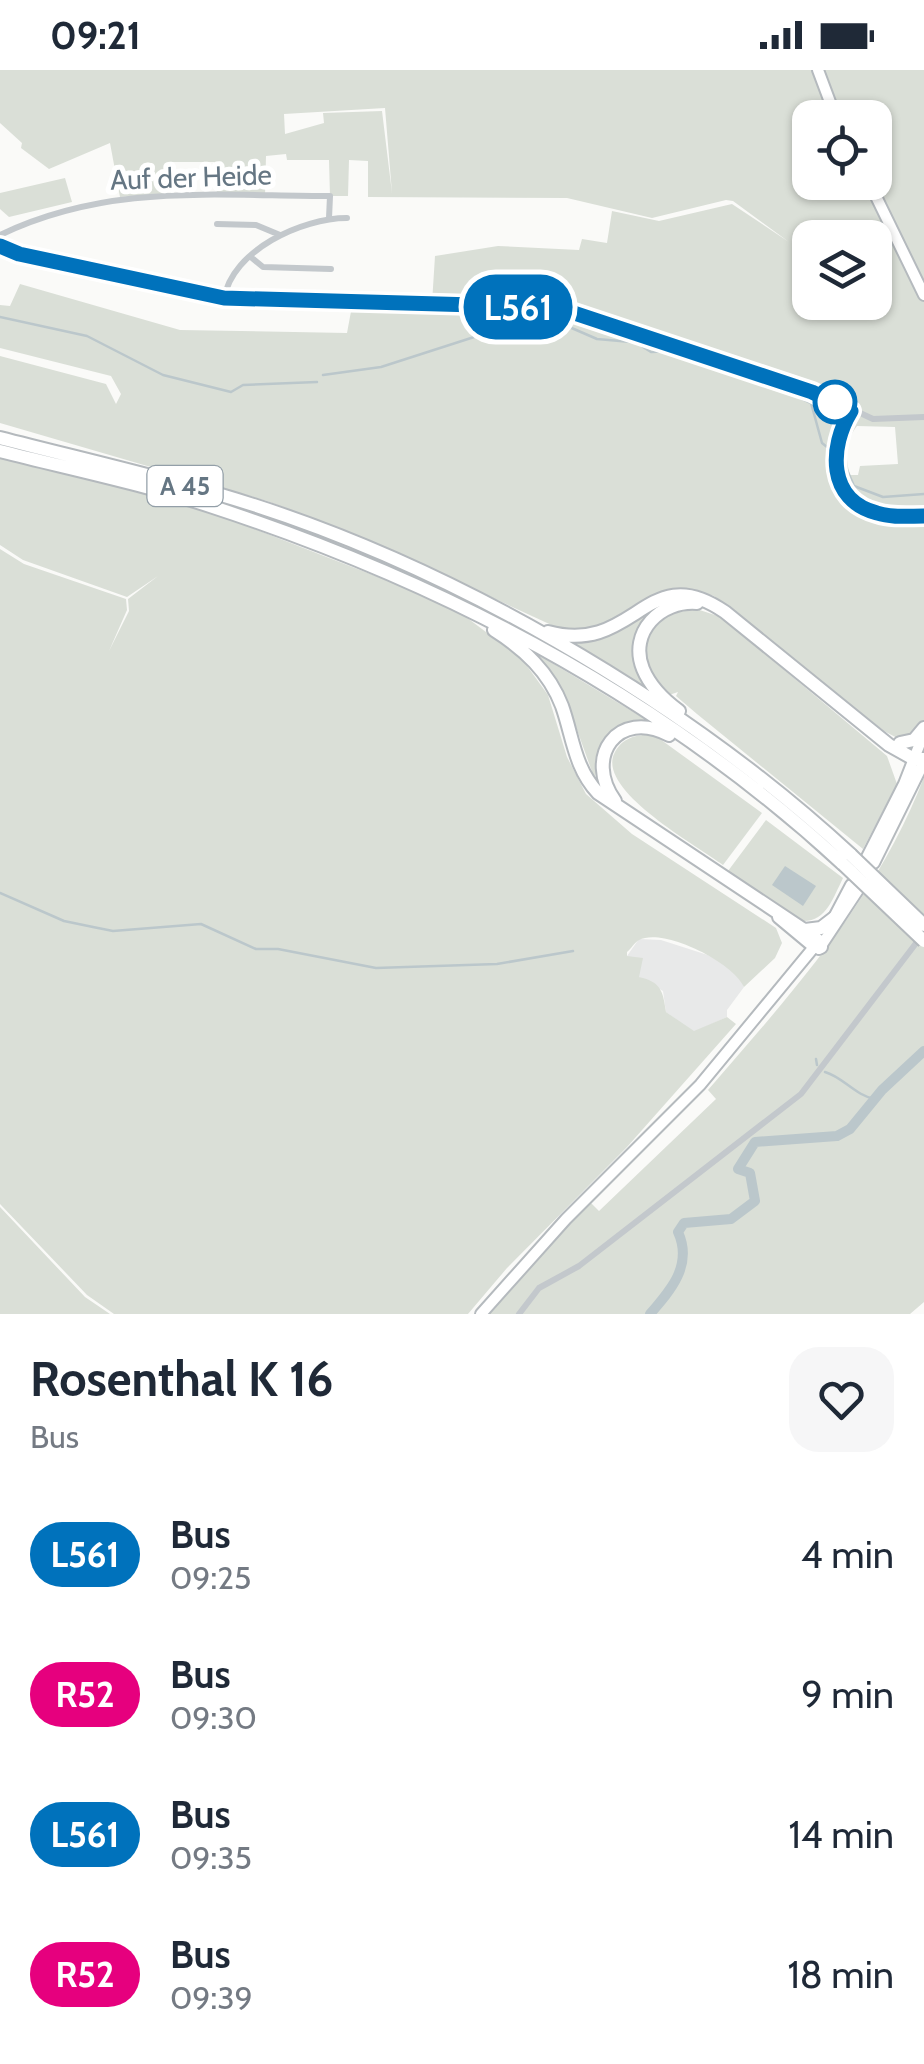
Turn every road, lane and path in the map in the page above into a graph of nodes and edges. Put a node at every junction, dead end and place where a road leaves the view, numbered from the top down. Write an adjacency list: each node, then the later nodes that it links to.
1 (818, 70): 2 (main road)
2 (829, 100)
3 (878, 200): 12 (main road)
4 (329, 218): 5 (street); 7 (street, Auf der Heide); 8 (street)
5 (347, 218)
6 (217, 224): 8 (street)
7 (0, 235)
8 (280, 235): 10 (street)
9 (0, 246): 13 (street)
10 (252, 258): 11 (street); 13 (street)
11 (331, 270)
12 (924, 296)
13 (224, 298): 14 (street)
14 (851, 411): 15 (street); 18 (main road)
15 (924, 417)
16 (0, 438): 21 (highway, A 45)
17 (0, 451): 19 (highway, A 45)
18 (920, 516)
19 (446, 598): 26 (highway, A 45); 28 (highway)
20 (725, 612): 21 (highway); 23 (highway); 24 (highway)
21 (531, 628): 24 (highway, A 45)
22 (924, 730): 25 (highway); 27 (main road)
23 (874, 734): 25 (highway); 27 (highway)
24 (706, 737): 29 (highway, A 45)
25 (900, 743): 27 (highway)
26 (706, 754): 28 (highway); 29 (highway, A 45)
27 (921, 758): 30 (main road)
28 (624, 810): 31 (highway)
29 (847, 860): 33 (highway, A 45, bridge); 36 (highway, A 45, bridge)
30 (870, 860)
31 (779, 917): 34 (highway); 37 (highway)
32 (834, 918): 34 (highway); 37 (main road); 37 (main road)
33 (924, 925)
34 (804, 930): 37 (highway)
35 (924, 933): 39 (street)
36 (924, 941)
37 (819, 945): 38 (main road)
38 (481, 1314)
39 (519, 1314)

